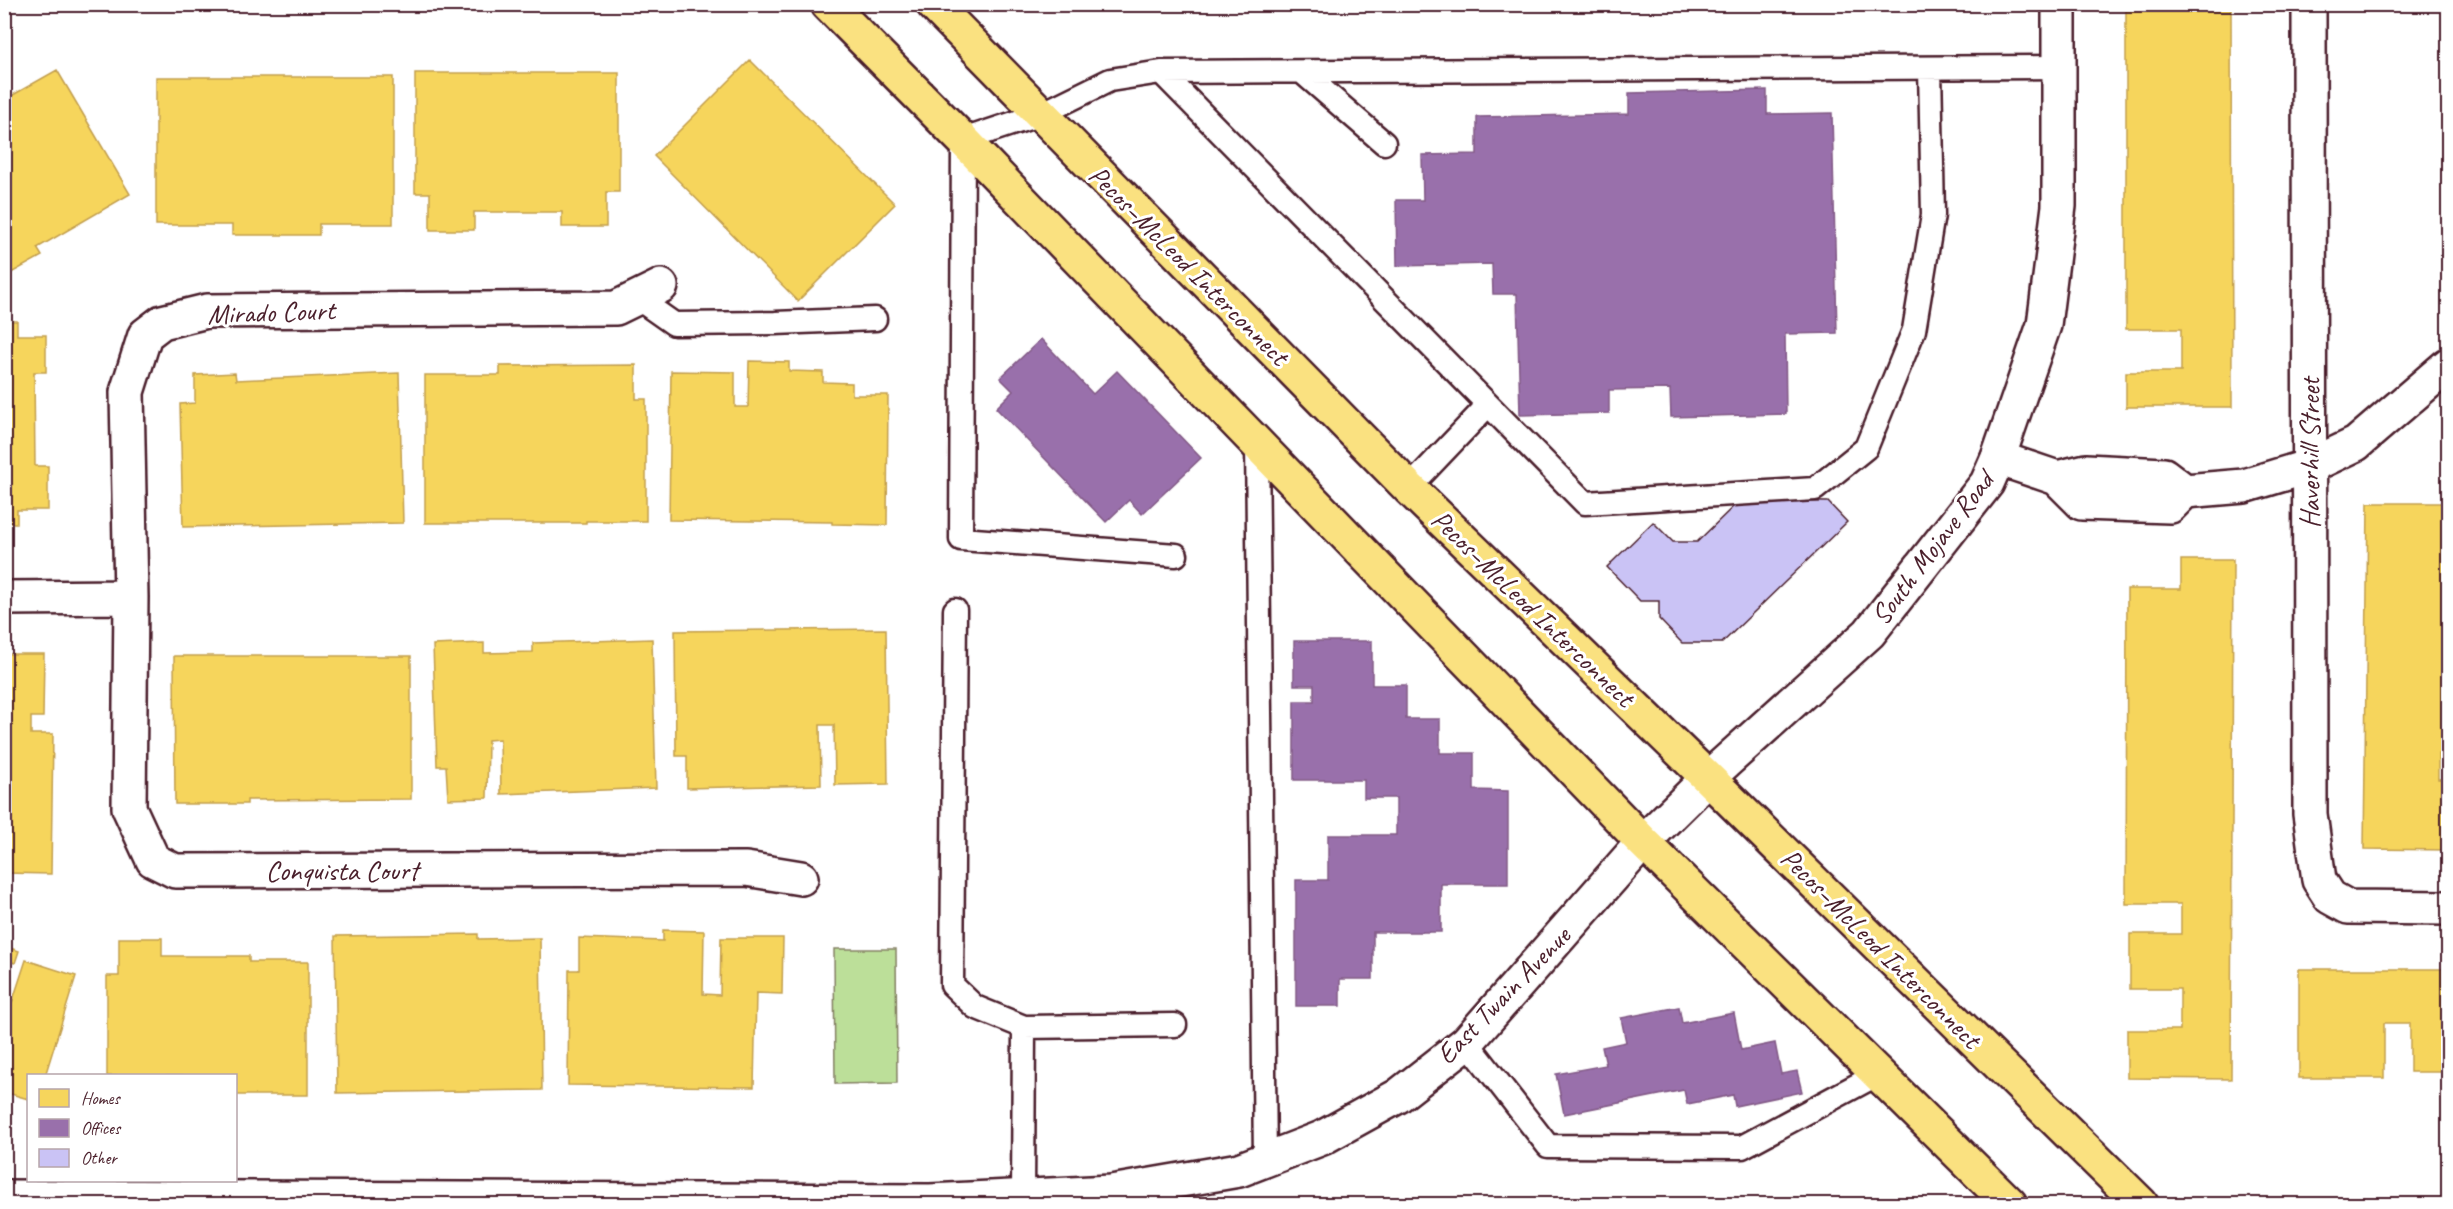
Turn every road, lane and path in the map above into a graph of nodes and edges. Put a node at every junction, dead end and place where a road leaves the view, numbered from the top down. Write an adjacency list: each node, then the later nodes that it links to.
1 (828, 4): 10 (main road)
2 (933, 4): 9 (main road, Pecos–McLeod Interconnect)
3 (2059, 4): 5 (street, South Mojave Road)
4 (2309, 4): 18 (street, Haverhill Street)
5 (2059, 67): 6 (lane); 17 (street, South Mojave Road)
6 (1930, 68): 8 (lane); 15 (lane)
7 (1161, 72): 8 (lane); 9 (lane); 15 (lane)
8 (1302, 72): 11 (lane)
9 (1041, 114): 10 (lane); 19 (main road, Pecos–McLeod Interconnect)
10 (963, 140): 16 (main road); 20 (lane)
11 (1384, 143)
12 (649, 292): 13 (lane); 21 (street, Mirado Court)
13 (875, 319)
14 (2448, 365): 18 (street)
15 (1488, 405): 19 (lane)
16 (1257, 444): 25 (main road); 32 (lane)
17 (1998, 458): 18 (street); 24 (street, South Mojave Road)
18 (2310, 466): 27 (street, Haverhill Street)
19 (1408, 488): 24 (main road, Pecos–McLeod Interconnect)
20 (1176, 555)
21 (131, 597): 22 (street); 26 (street, Conquista Court)
22 (4, 598)
23 (955, 610): 29 (lane)
24 (1708, 777): 25 (street, East Twain Avenue); 37 (main road, Pecos–McLeod Interconnect)
25 (1643, 842): 30 (street, East Twain Avenue); 31 (main road)
26 (801, 878)
27 (2448, 908)
28 (1175, 1025): 29 (lane)
29 (1024, 1027): 34 (lane)
30 (1467, 1042): 31 (lane); 32 (street, East Twain Avenue)
31 (1878, 1074): 36 (main road)
32 (1265, 1160): 34 (street, East Twain Avenue)
33 (4, 1197): 35 (street, East Twain Avenue)
34 (1023, 1197): 35 (street, East Twain Avenue)
35 (930, 1203)
36 (2010, 1204)
37 (2141, 1204)

